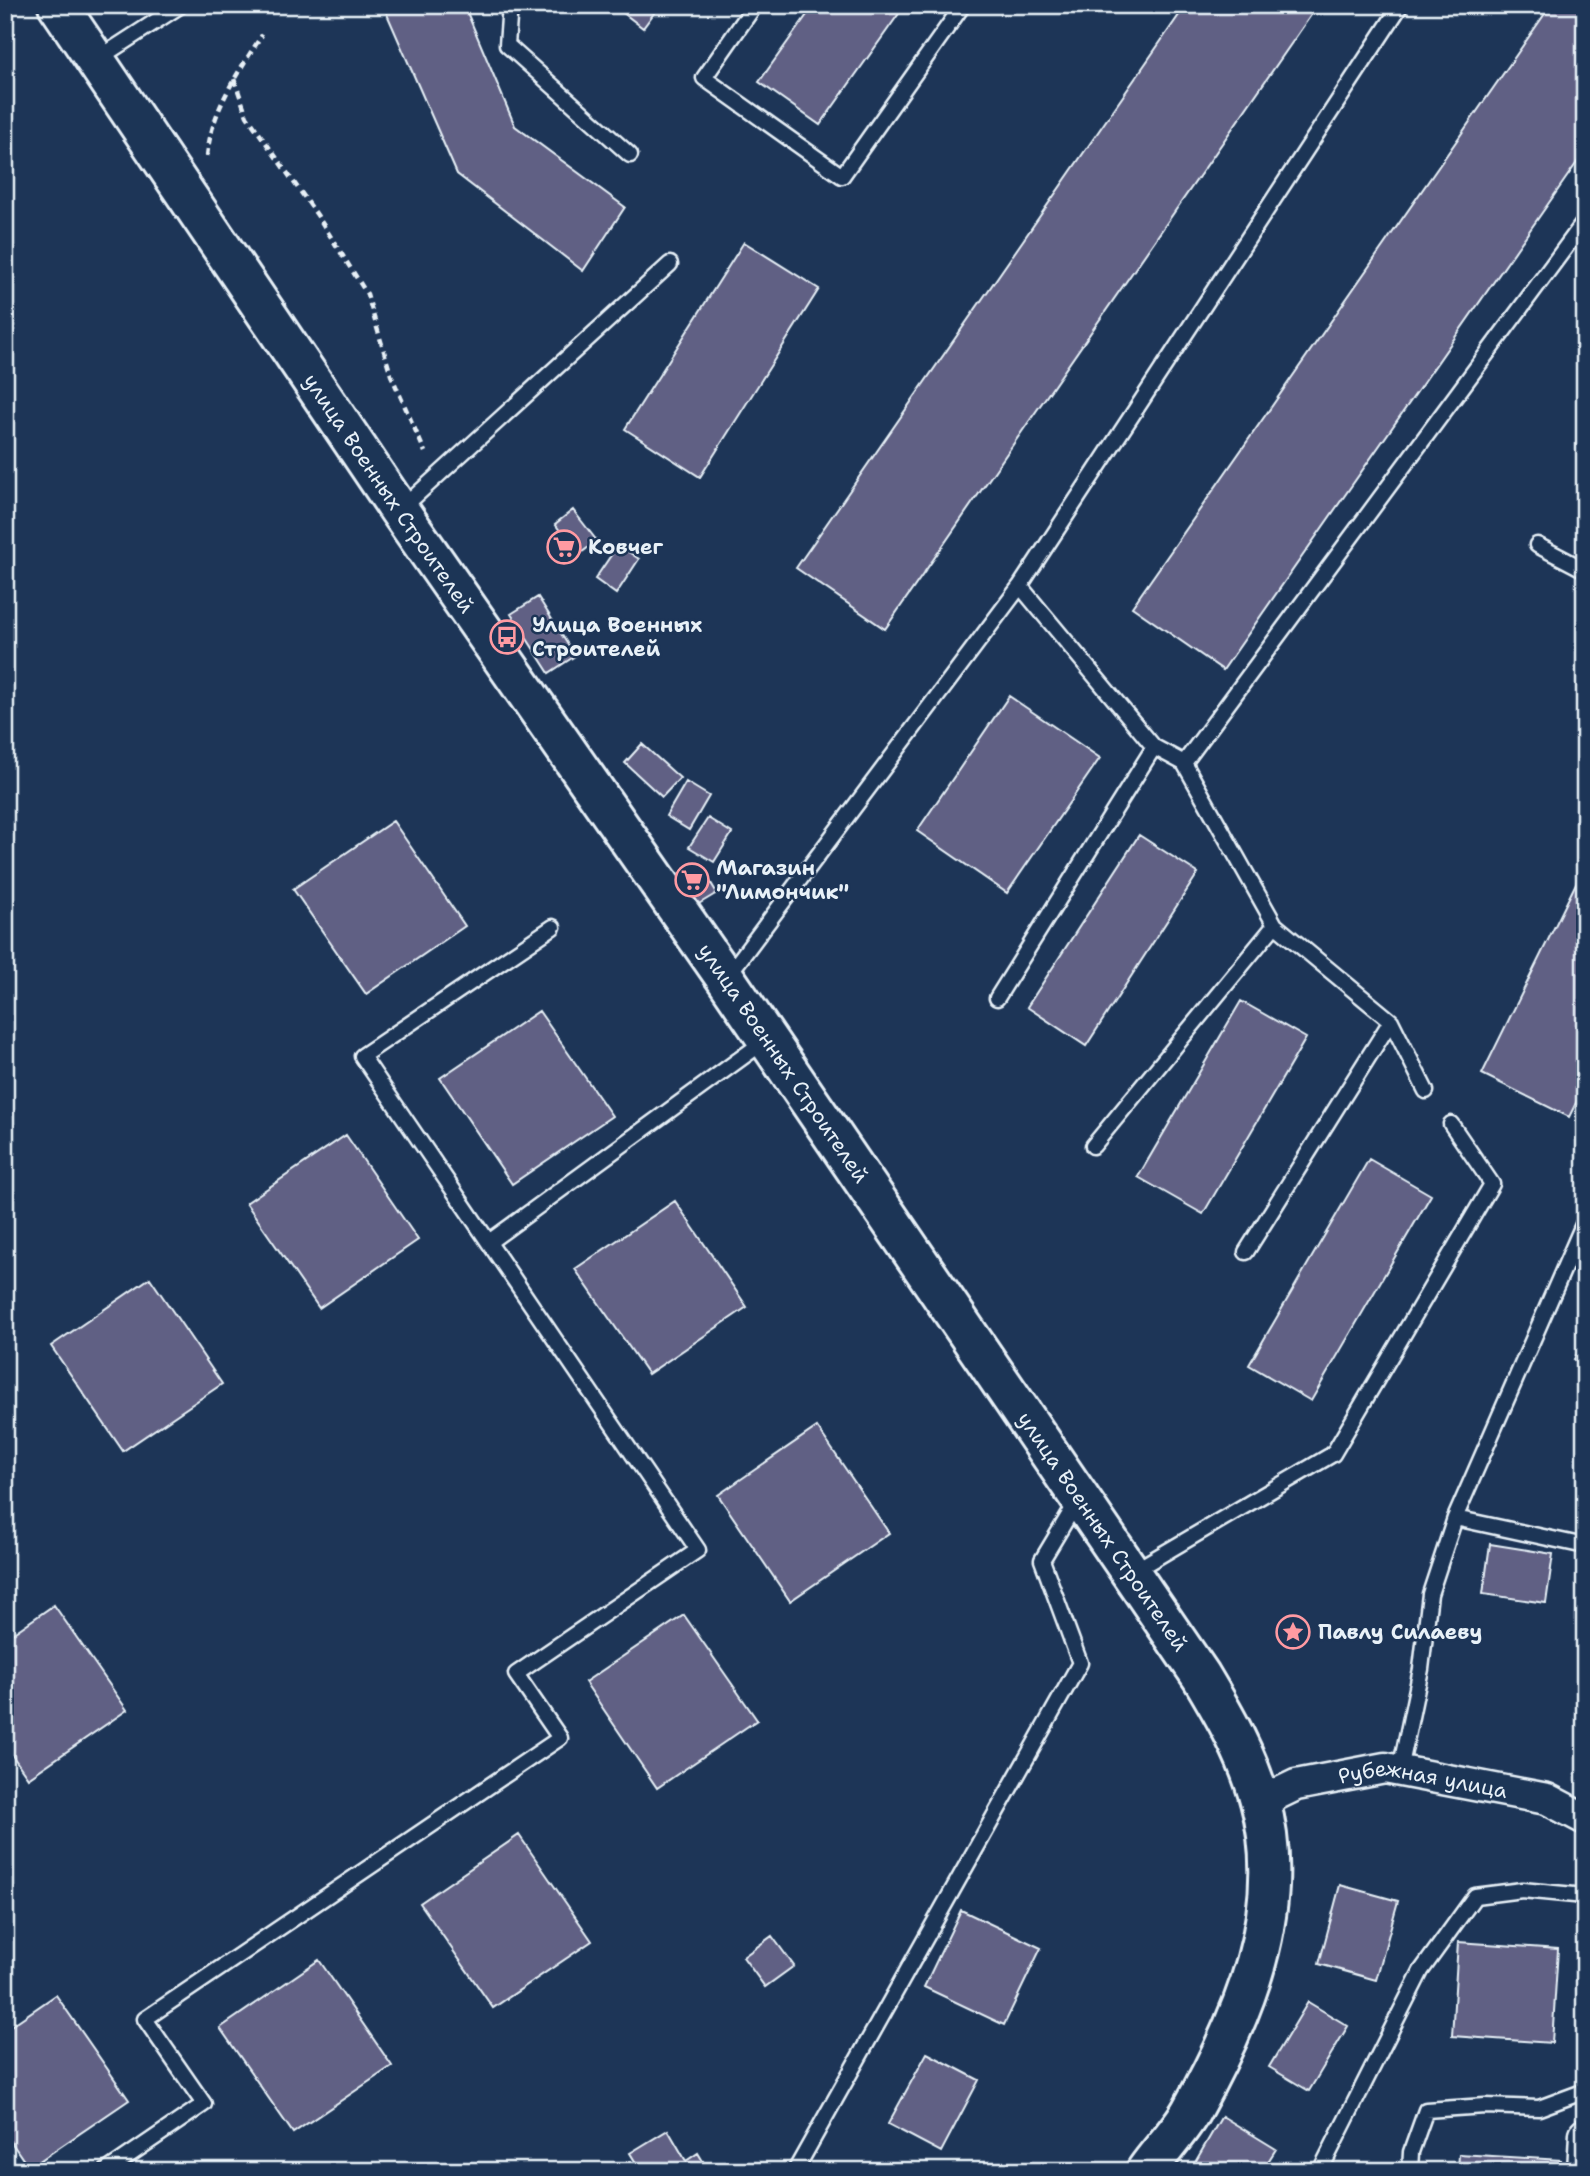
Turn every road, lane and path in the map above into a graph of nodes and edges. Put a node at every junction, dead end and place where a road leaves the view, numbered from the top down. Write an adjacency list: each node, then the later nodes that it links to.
1 (58, 5): 8 (main road, улица Военных Строителей)
2 (181, 5): 8 (lane)
3 (510, 5): 10 (lane)
4 (755, 5): 5 (lane)
5 (963, 5)
6 (1401, 5): 18 (lane)
7 (262, 34): 9 (path)
8 (95, 61): 15 (main road, улица Военных Строителей)
9 (234, 79): 11 (path); 14 (path)
10 (630, 155)
11 (206, 165)
12 (1585, 221): 20 (lane)
13 (670, 264): 14 (lane)
14 (437, 478): 15 (lane)
15 (399, 510): 23 (main road, улица Военных Строителей)
16 (1537, 545): 17 (lane)
17 (1585, 570)
18 (1020, 586): 19 (lane); 23 (lane)
19 (1154, 747): 20 (lane); 24 (lane)
20 (1184, 763): 21 (lane)
21 (1275, 925): 25 (lane); 29 (lane)
22 (553, 927): 31 (lane)
23 (726, 979): 26 (main road, улица Военных Строителей)
24 (997, 998)
25 (1391, 1021): 27 (lane); 32 (lane)
26 (767, 1039): 31 (lane); 33 (main road, улица Военных Строителей)
27 (1426, 1091)
28 (1451, 1124): 36 (lane)
29 (1093, 1146)
30 (1585, 1220): 34 (lane)
31 (489, 1242): 43 (lane)
32 (1246, 1252)
33 (1079, 1498): 36 (main road, улица Военных Строителей); 44 (lane)
34 (1455, 1518): 35 (lane); 37 (lane)
35 (1585, 1546)
36 (1131, 1573): 38 (main road, улица Военных Строителей)
37 (1400, 1770): 38 (street, Рубежная улица); 39 (street, Рубежная улица)
38 (1261, 1802): 45 (main road, улица Военных Строителей)
39 (1585, 1819)
40 (1585, 1896): 46 (lane)
41 (1585, 2091): 47 (lane)
42 (1585, 2134): 48 (street)
43 (106, 2171)
44 (795, 2171)
45 (1146, 2171)
46 (1320, 2171)
47 (1410, 2171)
48 (1583, 2171)

